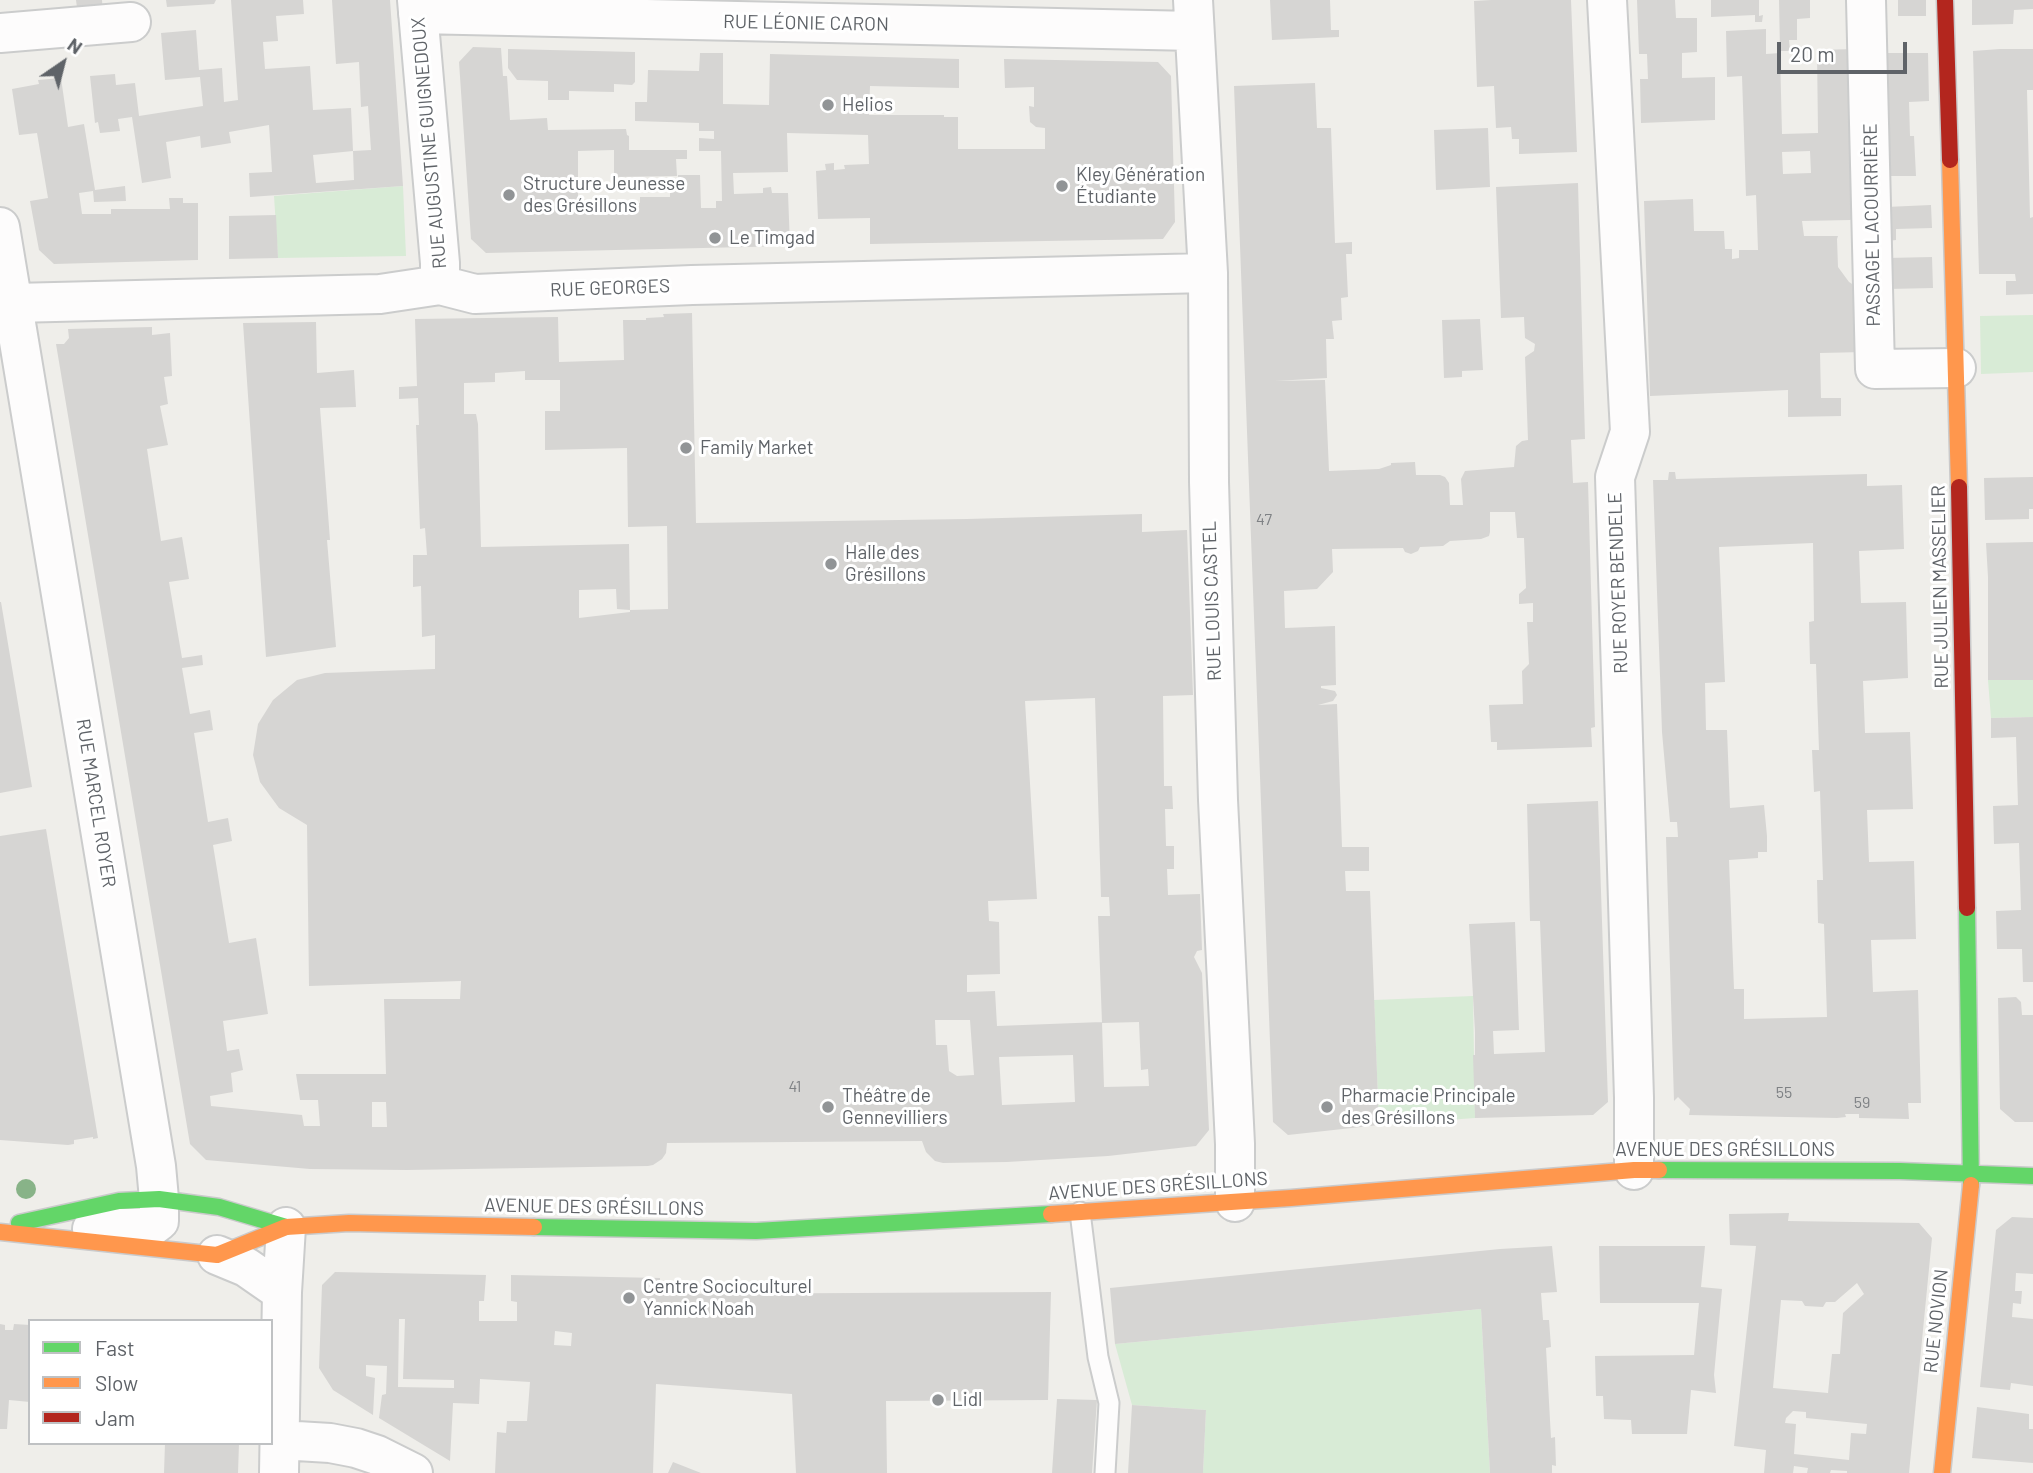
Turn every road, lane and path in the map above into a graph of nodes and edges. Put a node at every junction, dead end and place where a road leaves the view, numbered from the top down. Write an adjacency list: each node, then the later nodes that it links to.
1 (1607, 0): 13 (street, RUE ROYER BENDELE)
2 (1866, 0): 12 (street, PASSAGE LACOURRIÈRE)
3 (1945, 0): 12 (main road, RUE JULIEN MASSELIER)
4 (417, 7): 5 (street, RUE LÉONIE CARON); 10 (street, RUE AUGUSTINE GUIGNEDOUX)
5 (1194, 16): 9 (street, RUE LOUIS CASTEL)
6 (131, 22): 7 (street)
7 (0, 33)
8 (0, 227): 11 (street, RUE MARCEL ROYER)
9 (1208, 273): 10 (street, RUE GEORGES); 17 (street, RUE LOUIS CASTEL)
10 (440, 285): 11 (street, RUE GEORGES)
11 (14, 303): 16 (street, RUE MARCEL ROYER)
12 (1956, 368): 14 (main road, RUE JULIEN MASSELIER)
13 (1634, 1170): 14 (main road, AVENUE DES GRÉSILLONS); 17 (main road, AVENUE DES GRÉSILLONS)
14 (1972, 1174): 15 (main road, AVENUE DES GRÉSILLONS); 26 (main road, RUE NOVION)
15 (2033, 1176)
16 (159, 1199): 19 (main road, AVENUE DES GRÉSILLONS); 20 (street, RUE MARCEL ROYER)
17 (1235, 1202): 18 (main road, AVENUE DES GRÉSILLONS)
18 (1080, 1212): 19 (main road, AVENUE DES GRÉSILLONS); 25 (lane)
19 (286, 1227): 21 (main road, AVENUE DES GRÉSILLONS); 22 (street)
20 (0, 1229): 21 (main road, AVENUE DES GRÉSILLONS)
21 (217, 1255): 22 (street)
22 (282, 1292): 23 (street)
23 (280, 1456): 24 (street)
24 (413, 1473)
25 (1105, 1473)
26 (1942, 1473)

